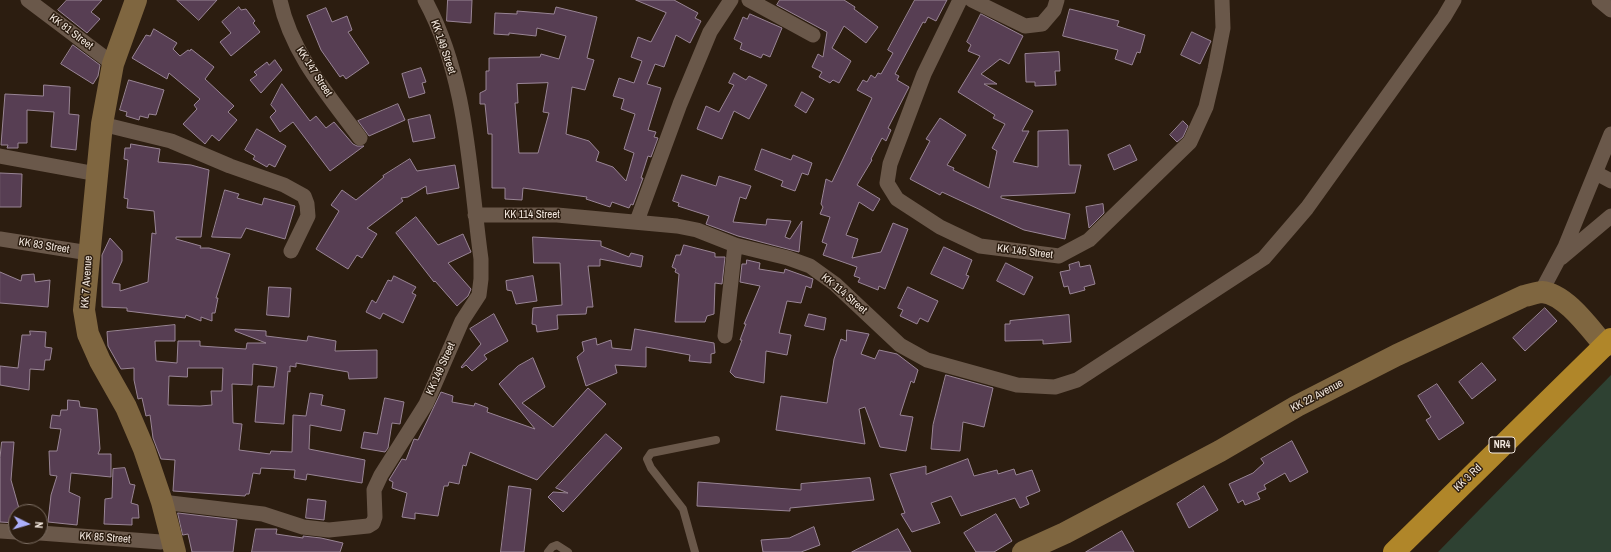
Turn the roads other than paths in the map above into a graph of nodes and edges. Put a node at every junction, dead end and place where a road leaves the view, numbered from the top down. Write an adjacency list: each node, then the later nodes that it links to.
1 (28, 0): 15 (street, KK 81 Street)
2 (136, 0): 15 (street, KK 7 Avenue)
3 (280, 0): 18 (street, KK 147 Street)
4 (425, 0): 23 (street, KK 149 Street)
5 (731, 0): 25 (street)
6 (749, 0): 14 (street)
7 (960, 0): 10 (street, KK 145 Street)
8 (972, 0): 9 (street)
9 (1057, 0)
10 (1222, 0)
11 (1454, 0): 27 (street, KK 114 Street)
12 (1599, 0): 13 (street)
13 (1611, 10)
14 (813, 36)
15 (113, 64): 16 (street, KK 7 Avenue)
16 (102, 124): 21 (street, KK 7 Avenue); 28 (street)
17 (1611, 134): 20 (street)
18 (360, 138)
19 (0, 156): 21 (street)
20 (1596, 173): 22 (street); 30 (street)
21 (97, 174): 29 (street, KK 7 Avenue)
22 (1611, 181)
23 (475, 215): 25 (street, KK 114 Street); 35 (street, KK 149 Street)
24 (1611, 216): 30 (street)
25 (637, 221): 27 (street, KK 114 Street)
26 (0, 239): 29 (street, KK 83 Street)
27 (735, 245): 32 (street)
28 (291, 251)
29 (89, 253): 35 (street, KK 7 Avenue)
30 (1557, 262): 31 (street)
31 (1541, 292): 33 (street); 41 (street, KK 22 Avenue)
32 (725, 336)
33 (1608, 342): 42 (highway, KK 3 Rd / NR4)
34 (716, 440): 40 (lane)
35 (162, 502): 37 (street, KK 7 Avenue)
36 (48, 534): 37 (street, KK 85 Street)
37 (167, 546)
38 (548, 552): 39 (lane)
39 (568, 552)
40 (695, 552)
41 (1023, 552)
42 (1394, 552)

